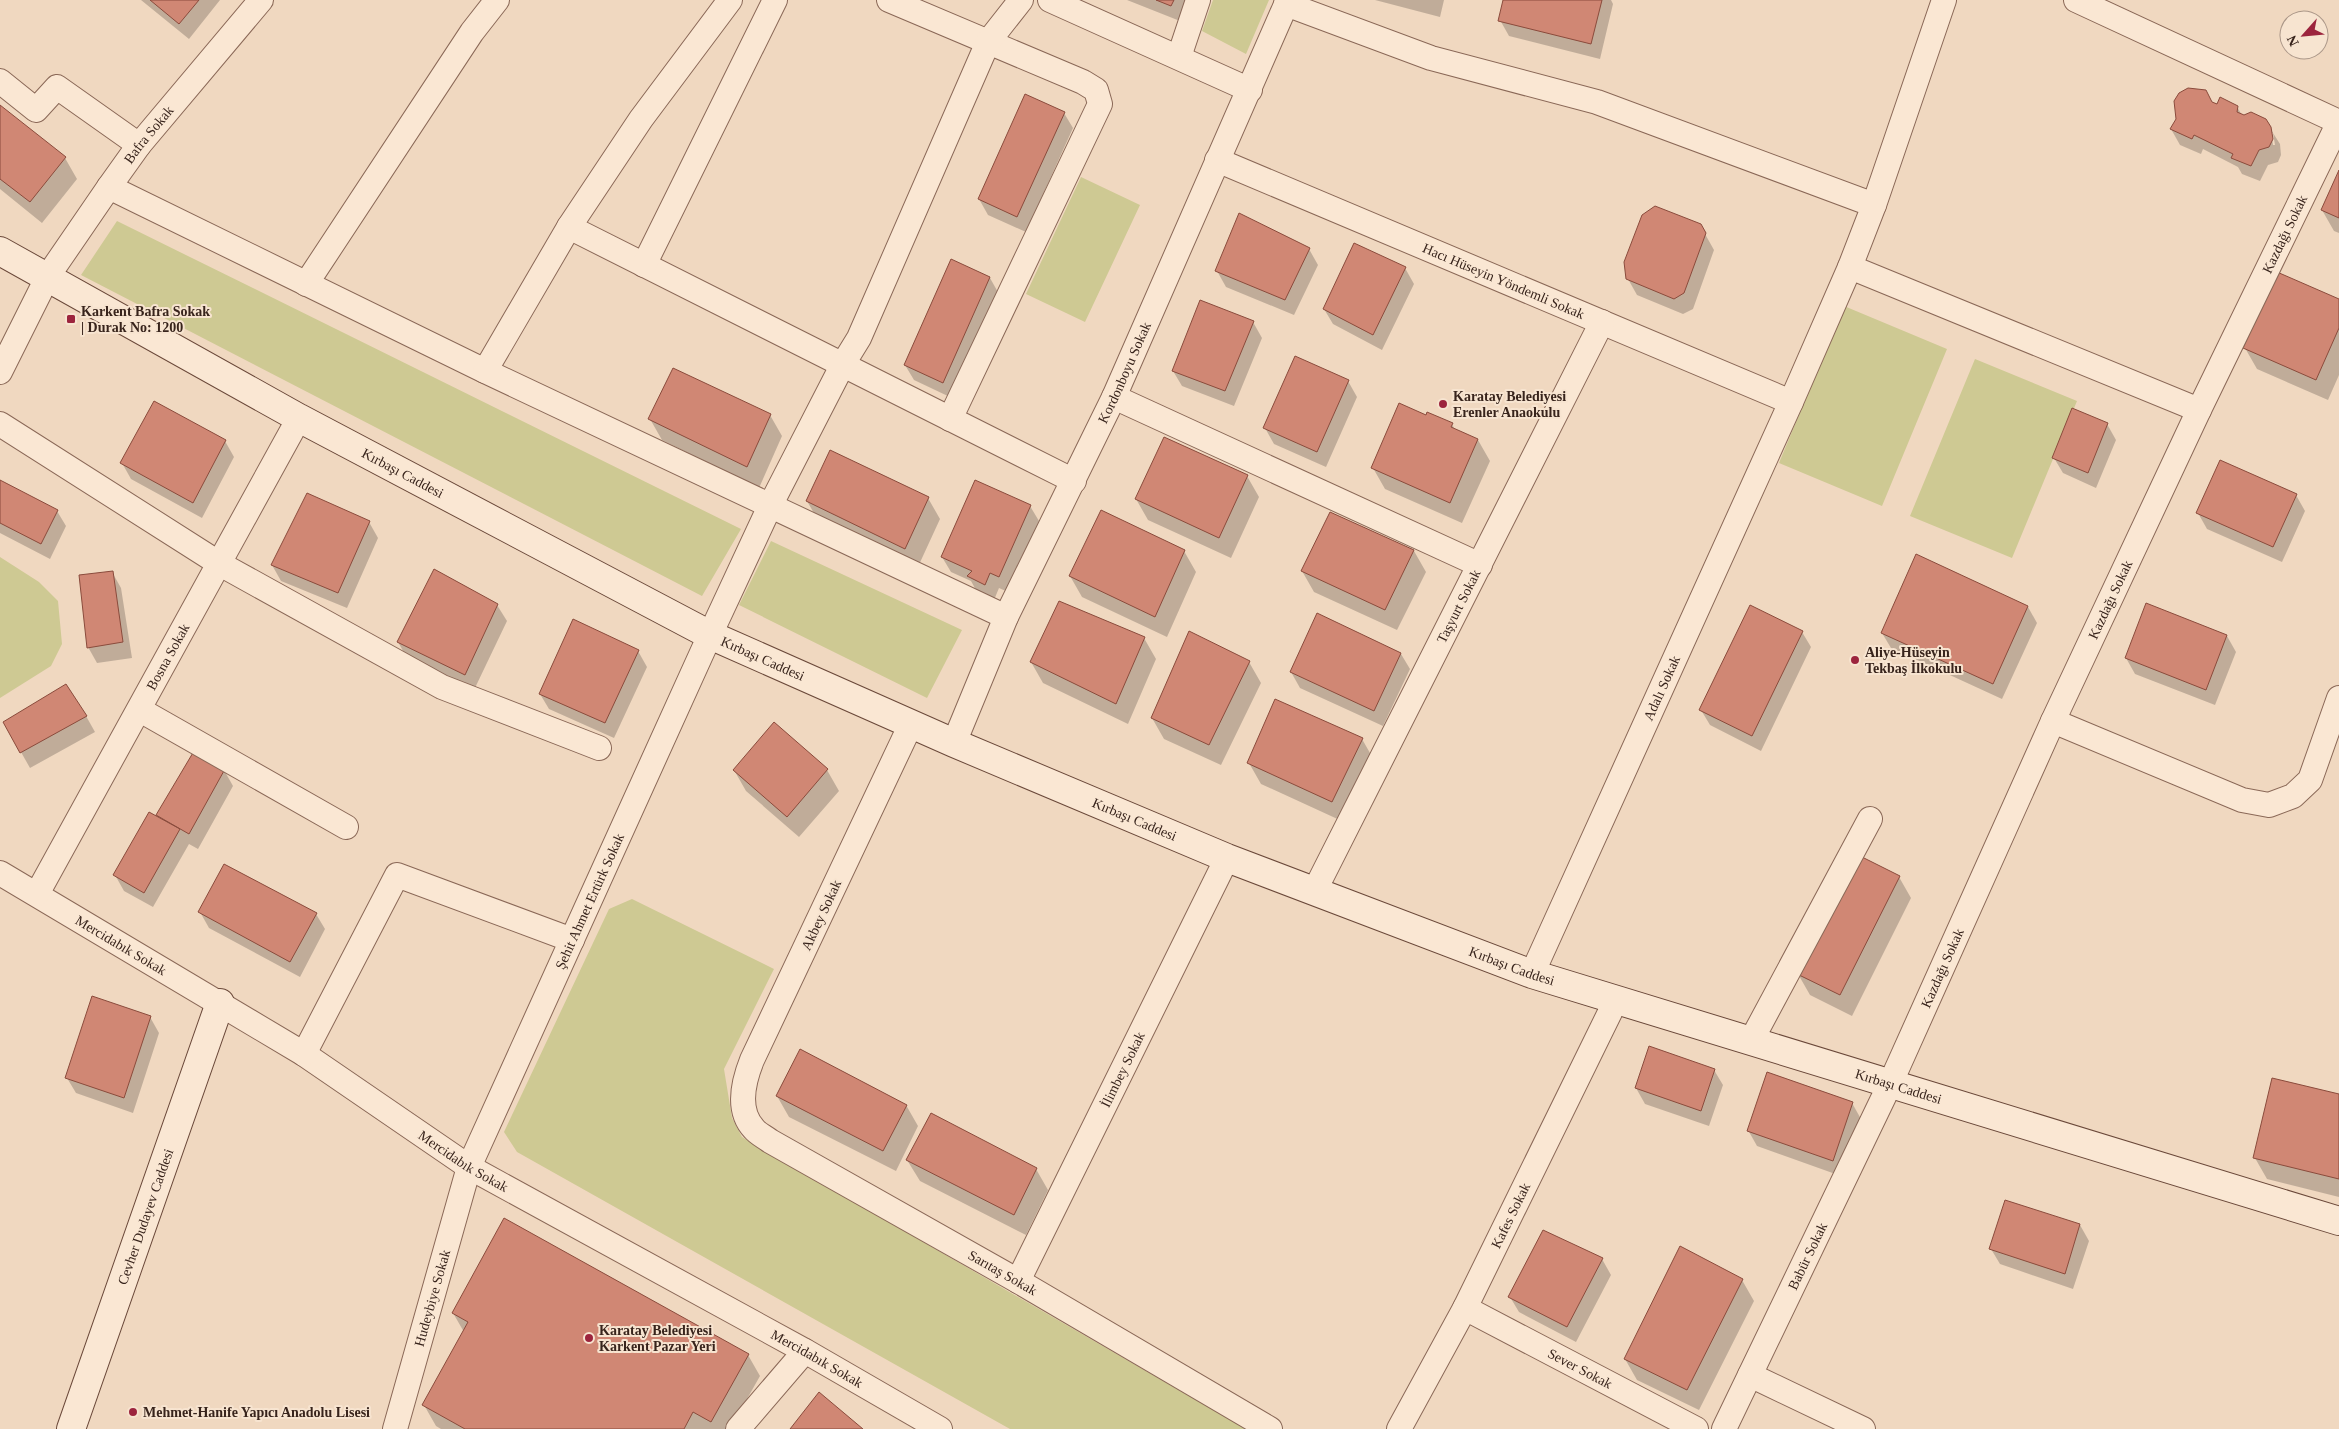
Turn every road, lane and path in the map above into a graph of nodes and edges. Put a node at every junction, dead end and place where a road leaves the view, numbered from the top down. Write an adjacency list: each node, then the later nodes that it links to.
1 (260, 0): 17 (street, Bafra Sokak)
2 (497, 0): 26 (street)
3 (730, 0): 21 (street)
4 (775, 0): 23 (street)
5 (889, 0): 12 (street)
6 (1021, 0): 12 (street, Şehit Ahmet Ertürk Sokak)
7 (1050, 0): 13 (street)
8 (1198, 0): 13 (street)
9 (1944, 0): 20 (street, Adalı Sokak)
10 (2076, 0): 16 (street)
11 (1287, 2): 15 (street, Kordonboyu Sokak); 20 (street)
12 (988, 42): 28 (street, Şehit Ahmet Ertürk Sokak); 35 (street)
13 (1178, 57): 15 (street)
14 (0, 81): 17 (street)
15 (1250, 90): 18 (street, Kordonboyu Sokak)
16 (2339, 122): 33 (street, Kazdağı Sokak)
17 (139, 145): 19 (street, Bafra Sokak)
18 (1217, 160): 27 (street, Hacı Hüseyin Yöndemli Sokak); 31 (street, Kordonboyu Sokak)
19 (109, 187): 25 (street, Bafra Sokak); 26 (street)
20 (1874, 205): 24 (street, Adalı Sokak)
21 (569, 228): 23 (street); 29 (street)
22 (0, 251): 25 (street, Kırbaşı Caddesi)
23 (644, 265): 28 (street)
24 (1850, 268): 32 (street, Adalı Sokak); 33 (street)
25 (48, 276): 30 (street, Bafra Sokak); 34 (street, Kırbaşı Caddesi)
26 (306, 284): 29 (street)
27 (1602, 322): 32 (street, Hacı Hüseyin Yöndemli Sokak); 40 (street, Taşyurt Sokak)
28 (843, 364): 35 (street); 38 (street, Şehit Ahmet Ertürk Sokak)
29 (485, 371): 38 (street)
30 (0, 372)
31 (1114, 397): 37 (street, Kordonboyu Sokak); 40 (street)
32 (1792, 402): 56 (street, Adalı Sokak)
33 (2199, 410): 45 (street, Kazdağı Sokak)
34 (298, 418): 39 (street, Bosna Sokak); 42 (street, Kırbaşı Caddesi)
35 (950, 419): 37 (street)
36 (0, 424): 39 (street)
37 (1074, 481): 41 (street, Kordonboyu Sokak)
38 (770, 506): 41 (street); 42 (street, Şehit Ahmet Ertürk Sokak)
39 (220, 564): 44 (street, Bosna Sokak); 48 (street)
40 (1480, 565): 53 (street, Taşyurt Sokak)
41 (1006, 617): 47 (street, Kordonboyu Sokak)
42 (710, 635): 46 (street, Kırbaşı Caddesi); 55 (street, Şehit Ahmet Ertürk Sokak)
43 (2339, 698): 45 (street)
44 (140, 710): 50 (street); 54 (street, Bosna Sokak)
45 (2053, 721): 61 (street, Kazdağı Sokak)
46 (911, 724): 47 (street, Kırbaşı Caddesi); 62 (street, Akbey Sokak)
47 (954, 743): 51 (street, Kırbaşı Caddesi)
48 (599, 748)
49 (1870, 818): 59 (street)
50 (346, 827)
51 (1227, 858): 53 (street, Kırbaşı Caddesi); 65 (street, İlimbey Sokak)
52 (0, 873): 54 (street, Mercidabık Sokak)
53 (1315, 890): 56 (street, Kırbaşı Caddesi)
54 (37, 894): 58 (street, Mercidabık Sokak)
55 (572, 940): 60 (street); 63 (street, Şehit Ahmet Ertürk Sokak)
56 (1532, 974): 57 (street, Kırbaşı Caddesi)
57 (1616, 1000): 59 (street, Kırbaşı Caddesi); 66 (street, Kafes Sokak)
58 (220, 1003): 60 (street, Mercidabık Sokak); 69 (street, Cevher Dudayev Caddesi)
59 (1751, 1041): 61 (street, Kırbaşı Caddesi)
60 (304, 1054): 63 (street, Mercidabık Sokak)
61 (1891, 1082): 64 (street, Kırbaşı Caddesi); 68 (street, Babür Sokak)
62 (744, 1110): 65 (street, Sarıtaş Sokak)
63 (469, 1167): 67 (street, Mercidabık Sokak); 70 (street, Hudeybiye Sokak)
64 (2339, 1221)
65 (1018, 1281): 73 (street, Sarıtaş Sokak)
66 (1465, 1308): 74 (street, Kafes Sokak); 75 (street, Sever Sokak)
67 (805, 1351): 71 (street); 72 (street, Mercidabık Sokak)
68 (1750, 1375): 76 (street, Babür Sokak); 77 (street)
69 (71, 1429)
70 (395, 1429)
71 (738, 1429)
72 (940, 1429)
73 (1270, 1429)
74 (1399, 1429)
75 (1696, 1429)
76 (1724, 1429)
77 (1863, 1429)

